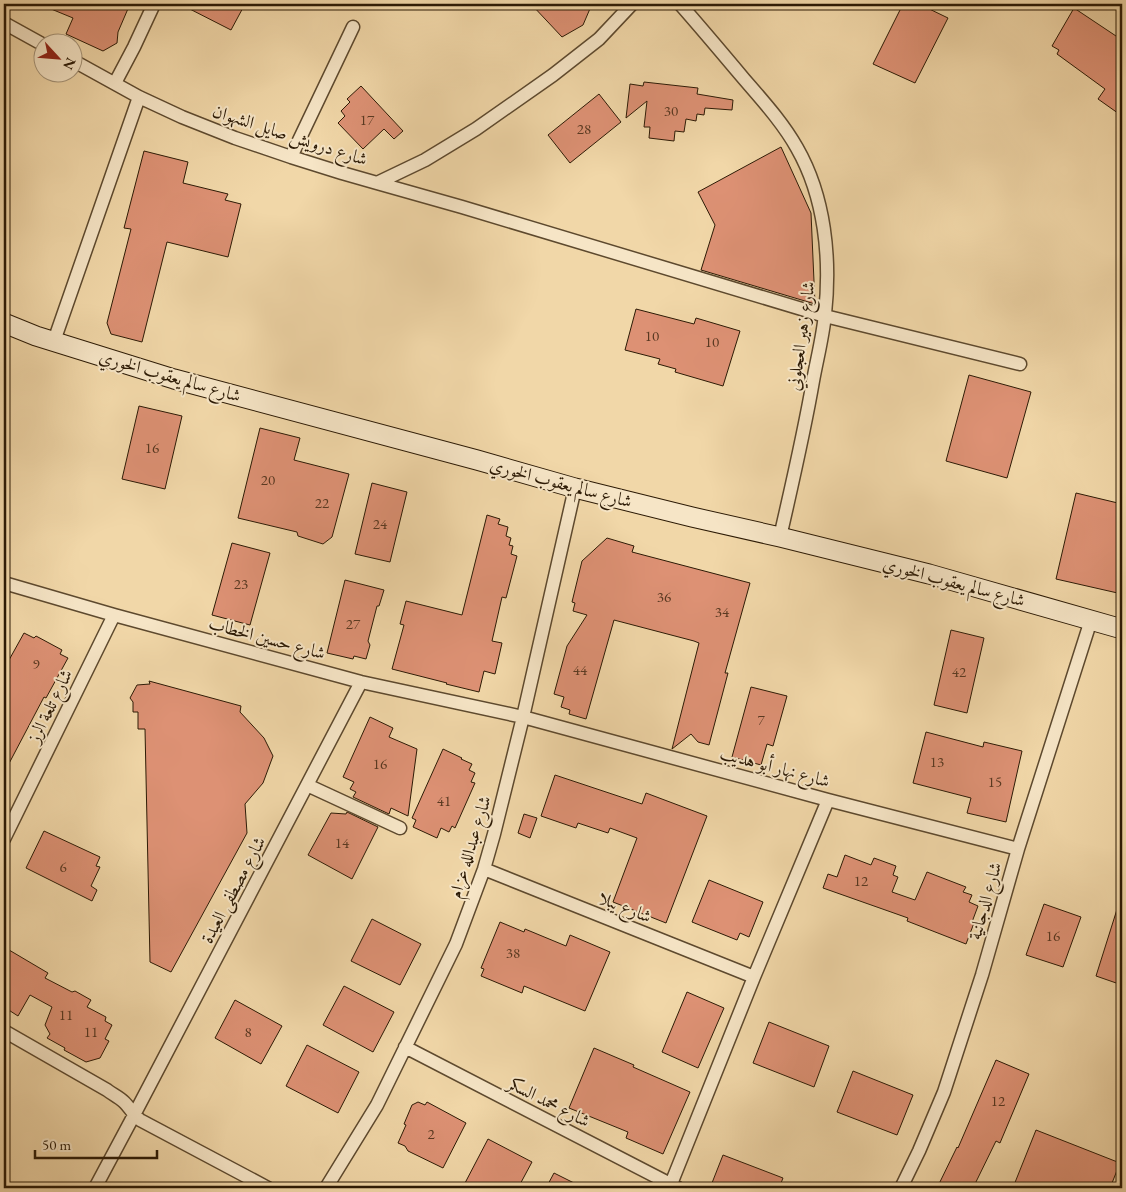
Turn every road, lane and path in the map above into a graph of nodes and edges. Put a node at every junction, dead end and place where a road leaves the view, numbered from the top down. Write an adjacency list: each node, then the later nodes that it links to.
1 (154, 4): 8 (street)
2 (632, 4): 11 (street, شارع درويش صايل الشهوان)
3 (680, 4): 12 (street, شارع زهير العجلوني)
4 (4, 23): 6 (street)
5 (354, 27): 10 (street)
6 (32, 38)
7 (82, 65): 8 (street, شارع درويش صايل الشهوان)
8 (114, 83): 9 (street, شارع درويش صايل الشهوان)
9 (139, 97): 10 (street, شارع درويش صايل الشهوان); 14 (street)
10 (291, 157): 11 (street, شارع درويش صايل الشهوان)
11 (377, 182): 12 (street)
12 (825, 316): 15 (street); 17 (street, شارع زهير العجلوني)
13 (4, 323): 14 (street, شارع سالم يعقوب الخوري)
14 (54, 341): 16 (street, شارع سالم يعقوب الخوري)
15 (1020, 364)
16 (575, 488): 17 (street, شارع سالم يعقوب الخوري); 23 (street, شارع عبدالله عزام)
17 (780, 537): 20 (street, شارع سالم يعقوب الخوري)
18 (4, 583): 19 (street, شارع حسين الخطاب)
19 (114, 615): 22 (street, شارع حسين الخطاب); 27 (street, شارع تلعة الرز)
20 (1091, 620): 21 (street, شارع سالم يعقوب الخوري); 28 (street, شارع الدجانية)
21 (1122, 629)
22 (361, 682): 23 (street, شارع حسين الخطاب); 24 (street, شارع مصطفى العيدة)
23 (523, 717): 25 (street, شارع نهار أبو هديب); 29 (street, شارع عبدالله عزام)
24 (307, 785): 26 (street); 33 (street, شارع مصطفى العيدة)
25 (828, 800): 28 (street, شارع نهار أبو هديب); 30 (street)
26 (400, 828)
27 (4, 839)
28 (1018, 849): 38 (street, شارع الدجانية)
29 (484, 869): 30 (street, شارع يبلا); 32 (street, شارع عبدالله عزام)
30 (754, 977): 34 (street)
31 (4, 1031): 33 (street)
32 (405, 1047): 34 (street, شارع محمد السكر); 37 (street, شارع عبدالله عزام)
33 (134, 1115): 35 (street, شارع مصطفى العيدة); 36 (street)
34 (674, 1186)
35 (95, 1188)
36 (268, 1188)
37 (326, 1188)
38 (901, 1188)

